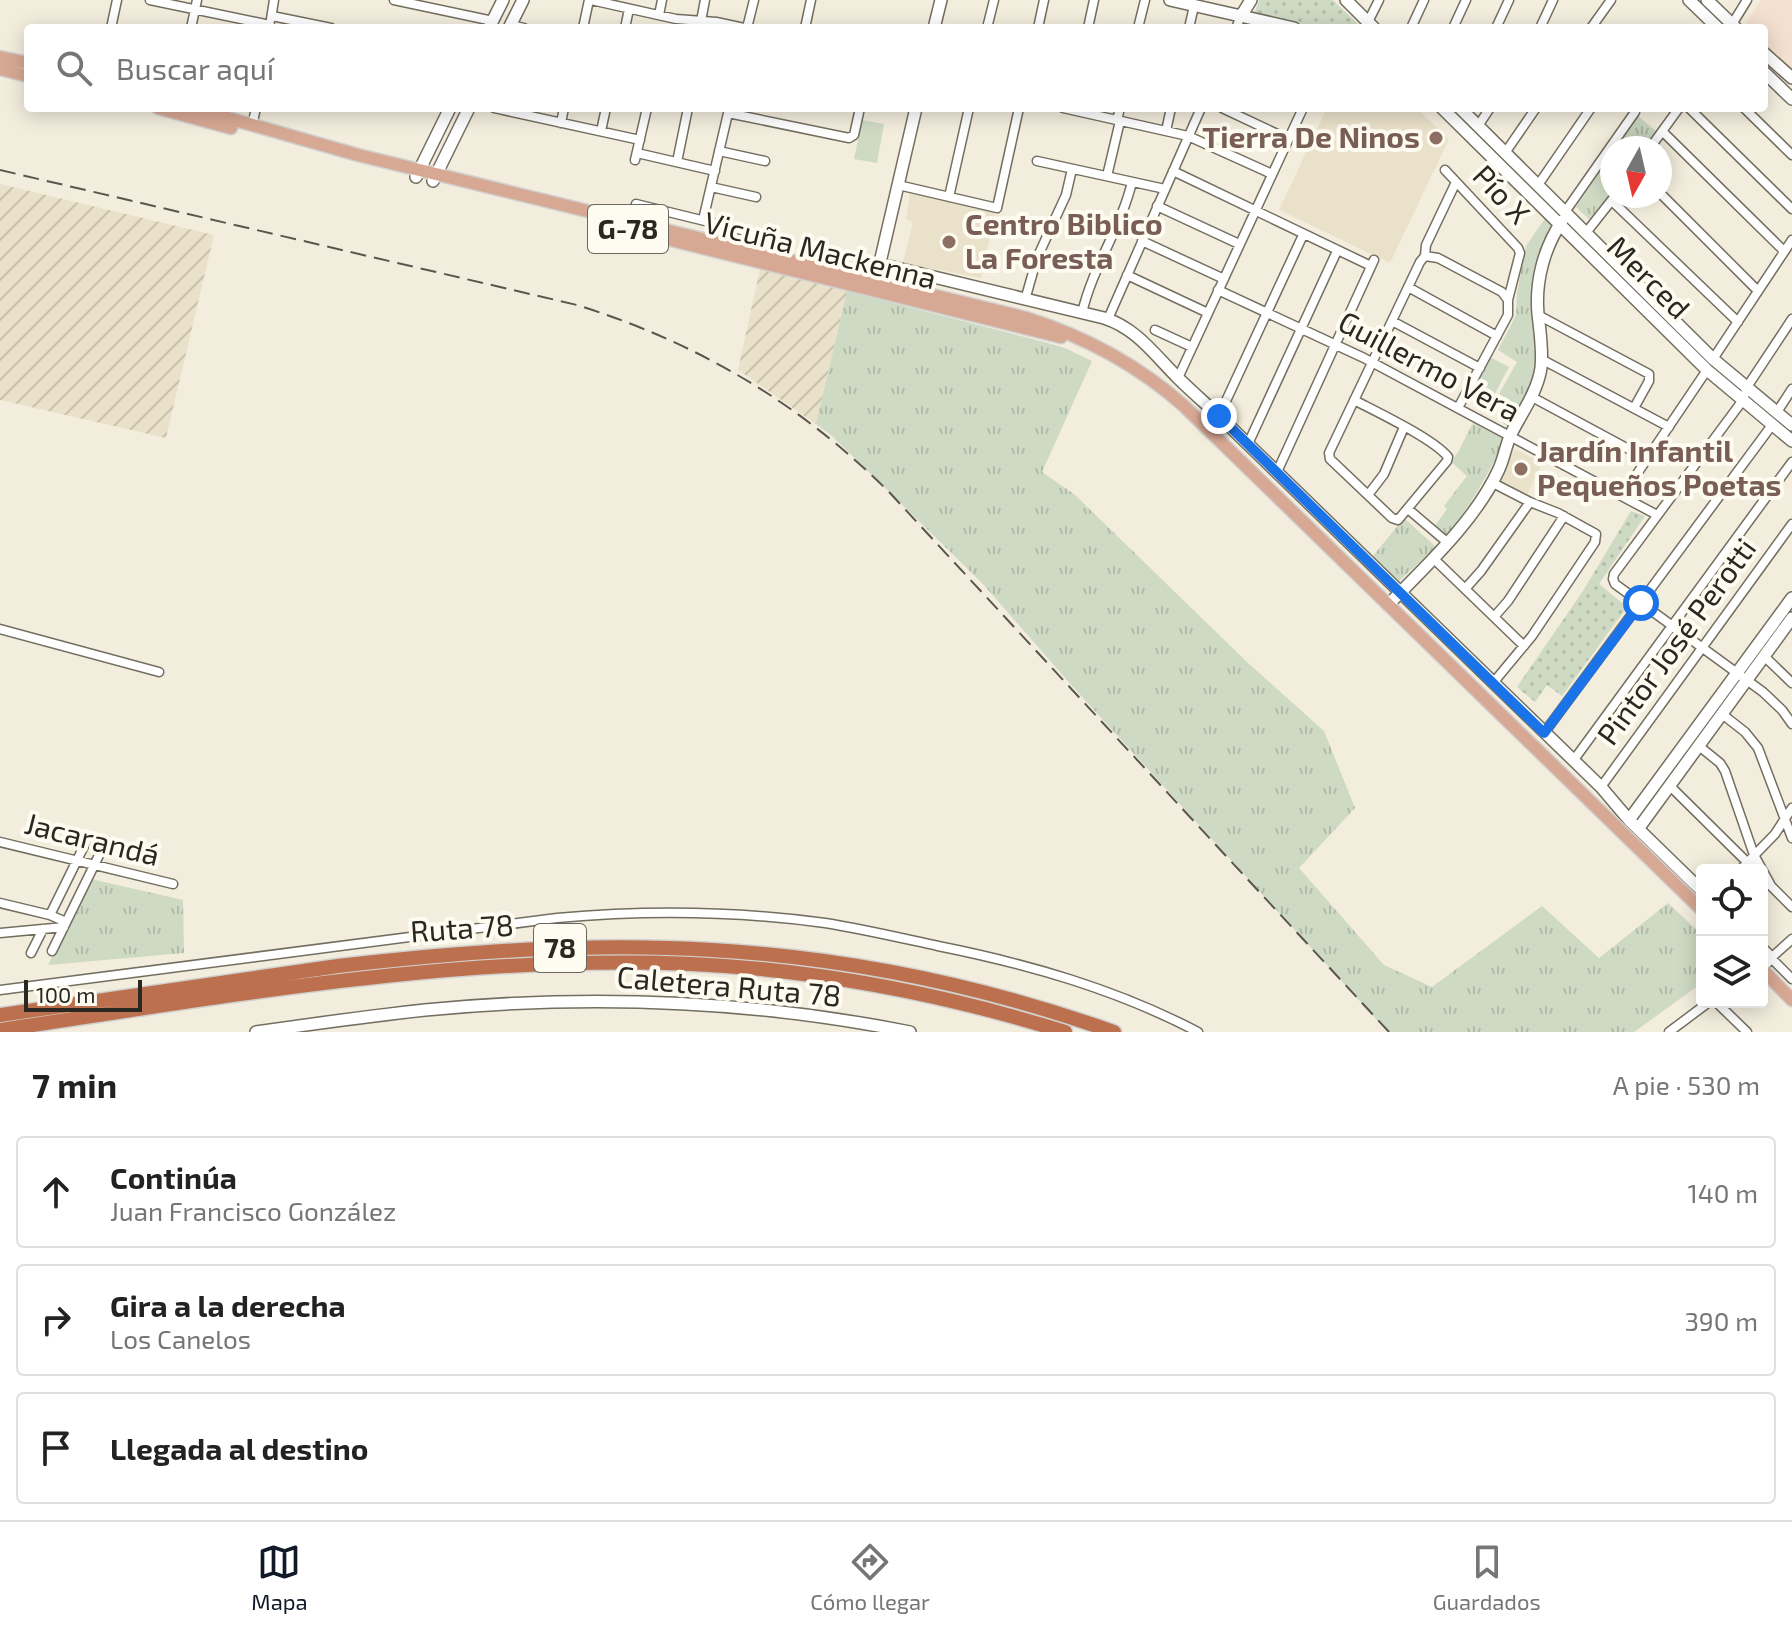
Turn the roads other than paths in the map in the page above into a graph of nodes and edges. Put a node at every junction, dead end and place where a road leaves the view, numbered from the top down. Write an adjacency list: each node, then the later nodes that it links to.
1 (117, 0): 36 (street)
2 (150, 0): 29 (street)
3 (274, 0): 35 (street)
4 (394, 0): 37 (street)
5 (503, 0): 37 (street)
6 (523, 0): 38 (street)
7 (590, 0): 30 (street); 39 (street)
8 (662, 0): 32 (street)
9 (705, 0): 34 (street)
10 (754, 0): 42 (street)
11 (811, 0): 43 (street)
12 (941, 0): 44 (street)
13 (994, 0): 45 (street)
14 (1044, 0): 46 (street)
15 (1094, 0): 47 (street)
16 (1145, 0): 48 (street)
17 (1170, 0): 31 (street)
18 (1251, 0): 33 (street)
19 (1346, 0): 52 (street)
20 (1379, 0): 53 (street)
21 (1424, 0): 54 (street)
22 (1466, 0): 55 (street)
23 (1509, 0): 56 (street)
24 (1553, 0): 57 (street)
25 (1611, 0): 58 (street)
26 (1689, 0): 59 (street)
27 (1707, 0): 60 (street)
28 (1747, 0): 61 (street)
29 (196, 5): 35 (street)
30 (624, 5): 32 (street)
31 (1202, 5): 33 (street); 49 (street)
32 (664, 16): 34 (street); 40 (street)
33 (1241, 16): 50 (street); 51 (street)
34 (701, 21): 41 (street)
35 (270, 23)
36 (112, 24)
37 (491, 24)
38 (511, 24)
39 (584, 24)
40 (665, 24)
41 (725, 24)
42 (747, 24)
43 (806, 24)
44 (935, 24)
45 (988, 24)
46 (1039, 24)
47 (1089, 24)
48 (1139, 24)
49 (1191, 24)
50 (1238, 24)
51 (1276, 24)
52 (1370, 24)
53 (1371, 24)
54 (1413, 24)
55 (1455, 24)
56 (1498, 24)
57 (1542, 24)
58 (1594, 24)
59 (1714, 24)
60 (1729, 24)
61 (1734, 24)
62 (0, 57): 64 (main road)
63 (1768, 57): 68 (street)
64 (24, 62)
65 (0, 69): 66 (main road)
66 (24, 75)
67 (1768, 76): 69 (street)
68 (1792, 78)
69 (1792, 99)
70 (174, 112): 122 (main road, Vicuña Mackenna / G-78)
71 (206, 112): 103 (main road, Vicuña Mackenna / G-78)
72 (255, 112): 103 (street)
73 (448, 112): 122 (street)
74 (467, 112): 125 (street)
75 (512, 112): 102 (street)
76 (563, 112): 102 (street)
77 (605, 112): 105 (street)
78 (646, 112): 111 (street)
79 (687, 112): 117 (street)
80 (728, 112): 112 (street)
81 (732, 112): 82 (street)
82 (859, 112)
83 (915, 112): 128 (street)
84 (968, 112): 133 (street)
85 (1018, 112): 133 (street)
86 (1080, 112): 101 (street)
87 (1120, 112): 101 (street)
88 (1170, 112): 106 (street)
89 (1199, 112): 108 (street)
90 (1231, 112): 110 (street)
91 (1301, 112): 110 (street)
92 (1446, 112): 141 (street, Merced)
93 (1464, 112): 104 (street, Merced)
94 (1487, 112): 104 (street)
95 (1533, 112): 113 (street)
96 (1588, 112): 129 (street)
97 (1635, 112): 141 (street)
98 (1676, 112): 107 (street)
99 (1693, 112): 139 (street)
100 (1748, 112): 114 (street)
101 (1119, 121): 106 (street); 124 (street)
102 (561, 123): 105 (street)
103 (252, 126): 122 (main road, Vicuña Mackenna / G-78)
104 (1478, 126): 113 (street, Merced)
105 (601, 131): 111 (street)
106 (1166, 131): 108 (street)
107 (1663, 132): 109 (street); 150 (street)
108 (1188, 136): 121 (street); 123 (street)
109 (1660, 136)
110 (1288, 139): 123 (street)
111 (640, 140): 117 (street)
112 (719, 151): 115 (street); 120 (street)
113 (1505, 153): 129 (street, Merced)
114 (1792, 155)
115 (765, 161)
116 (1037, 161): 118 (street)
117 (677, 162): 120 (street)
118 (1072, 169): 124 (street); 160 (street)
119 (1445, 170): 127 (street, Pío X)
120 (715, 171): 130 (street)
121 (1173, 171): 131 (street); 140 (street)
122 (418, 173): 125 (main road, Vicuña Mackenna / G-78)
123 (1272, 174): 140 (street)
124 (1107, 176): 126 (street)
125 (434, 178): 156 (main road, Vicuña Mackenna / G-78)
126 (1132, 182): 131 (street); 163 (street)
127 (1456, 182): 151 (street); 161 (street, Pío X)
128 (898, 185): 133 (street); 153 (street)
129 (1538, 185): 141 (street, Merced)
130 (711, 187): 132 (street); 142 (street)
131 (1165, 189): 136 (street)
132 (756, 197)
133 (949, 197)
134 (636, 204): 142 (street)
135 (1672, 205): 159 (street)
136 (1157, 206): 147 (street); 148 (street)
137 (1606, 208): 143 (street)
138 (1624, 208): 169 (street)
139 (1792, 209)
140 (1255, 211): 145 (street); 148 (street)
141 (1564, 217): 143 (street, Merced); 165 (street); 177 (street, Merced)
142 (703, 220): 144 (street)
143 (1585, 234): 177 (street, Merced)
144 (762, 235)
145 (1303, 235): 149 (street); 162 (street)
146 (1792, 240): 150 (street)
147 (1142, 241): 154 (street); 155 (street)
148 (1239, 244): 155 (street)
149 (1337, 251): 170 (street); 173 (street)
150 (1784, 251): 159 (street)
151 (1425, 256): 157 (street); 161 (street)
152 (860, 259): 153 (street)
153 (880, 264): 156 (street); 160 (street)
154 (1127, 275): 164 (street); 166 (street)
155 (1224, 279): 158 (street)
156 (875, 286): 213 (main road, Vicuña Mackenna / G-78)
157 (1408, 287): 168 (street); 172 (street)
158 (1218, 290): 162 (street, Guillermo Vera); 164 (street)
159 (1758, 291): 169 (street)
160 (1025, 300): 163 (street)
161 (1508, 300): 172 (street)
162 (1267, 312): 170 (street, Guillermo Vera); 188 (street)
163 (1082, 313): 166 (street)
164 (1208, 313): 174 (street)
165 (1538, 315): 175 (street); 186 (street)
166 (1108, 319): 179 (street)
167 (1792, 319): 180 (street)
168 (1392, 321): 176 (street); 178 (street)
169 (1738, 322): 177 (street)
170 (1301, 328): 173 (street, Guillermo Vera); 195 (street)
171 (1155, 330): 174 (street)
172 (1497, 336): 178 (street)
173 (1336, 344): 176 (street, Guillermo Vera); 198 (street)
174 (1192, 347): 179 (street)
175 (1541, 359): 182 (street); 186 (street)
176 (1372, 362): 183 (street); 185 (street, Guillermo Vera)
177 (1710, 364): 180 (street, Merced); 184 (street, Merced); 192 (street)
178 (1480, 368): 185 (street)
179 (1178, 378): 188 (street)
180 (1747, 387): 184 (street); 187 (street, Merced)
181 (1792, 389): 187 (street)
182 (1532, 397): 193 (street); 196 (street)
183 (1354, 400): 191 (street); 200 (street)
184 (1743, 400): 189 (street, Merced); 204 (street)
185 (1458, 408): 193 (street, Guillermo Vera)
186 (1634, 408): 192 (street)
187 (1777, 412): 190 (street, Merced)
188 (1219, 416): 195 (street)
189 (1772, 425): 194 (street, Merced); 212 (street)
190 (1792, 425)
191 (1404, 427): 200 (street); 203 (street)
192 (1669, 427): 196 (street)
193 (1510, 437): 199 (street); 201 (street, Guillermo Vera)
194 (1792, 441)
195 (1248, 444): 198 (street)
196 (1647, 459): 201 (street)
197 (1792, 462): 216 (street)
198 (1277, 472): 210 (street)
199 (1491, 482): 202 (street); 207 (street)
200 (1368, 495): 203 (street)
201 (1622, 496): 204 (street, Guillermo Vera)
202 (1530, 502): 205 (street); 209 (street)
203 (1408, 509): 207 (street)
204 (1657, 515): 212 (street)
205 (1564, 516): 214 (street); 218 (street)
206 (1792, 524): 219 (street, Pintor José Perotti)
207 (1448, 543): 208 (street)
208 (1433, 558): 209 (street); 210 (street)
209 (1465, 589): 214 (street)
210 (1400, 592): 213 (street); 223 (street)
211 (1792, 598): 222 (street)
212 (1641, 603): 216 (street); 227 (street)
213 (1388, 605): 248 (main road, Vicuña Mackenna / G-78)
214 (1494, 617): 218 (street)
215 (1790, 624): 220 (street)
216 (1672, 626): 219 (street); 229 (street)
217 (0, 629): 221 (street)
218 (1524, 646): 223 (street)
219 (1702, 647): 222 (street); 231 (street, Pintor José Perotti)
220 (1764, 656): 222 (street); 224 (street)
221 (159, 672)
222 (1742, 676): 225 (street); 226 (street); 234 (street)
223 (1493, 683): 227 (street)
224 (1792, 683)
225 (1722, 714): 228 (street); 233 (street)
226 (1792, 724)
227 (1544, 733): 229 (street)
228 (1699, 746): 230 (street); 239 (street)
229 (1573, 761): 231 (street)
230 (1670, 786): 234 (street); 239 (street)
231 (1601, 787): 234 (street)
232 (1792, 808): 233 (street)
233 (1785, 820): 236 (street); 239 (street)
234 (1634, 824): 246 (street)
235 (88, 838): 240 (street)
236 (1792, 838)
237 (106, 841): 243 (street)
238 (0, 842): 240 (street, Jacarandá)
239 (1751, 859): 241 (street); 242 (street); 245 (street)
240 (77, 860): 243 (street, Jacarandá); 251 (street)
241 (1746, 864)
242 (1753, 864)
243 (95, 865): 244 (street, Jacarandá); 252 (street)
244 (173, 884)
245 (1770, 884): 249 (street)
246 (1696, 885)
247 (0, 903): 250 (street)
248 (1696, 904)
249 (1792, 907)
250 (37, 911): 251 (street); 253 (street)
251 (50, 915): 252 (street)
252 (65, 925): 253 (street); 256 (street)
253 (39, 929): 254 (street); 257 (street)
254 (0, 933)
255 (1792, 939): 258 (street)
256 (52, 951)
257 (31, 953)
258 (1768, 961)
259 (1768, 966): 261 (street)
260 (1768, 968): 263 (main road)
261 (1792, 979)
262 (0, 990): 273 (street)
263 (1792, 1000)
264 (1703, 1008): 267 (street)
265 (1722, 1008): 275 (street)
266 (0, 1015): 272 (highway, Ruta 78 / 78)
267 (1683, 1028): 274 (street)
268 (0, 1030): 271 (highway, Ruta 78 / 78)
269 (256, 1032): 270 (street, Caletera Ruta 78)
270 (910, 1032)
271 (1065, 1032)
272 (1114, 1032)
273 (1198, 1032)
274 (1669, 1032)
275 (1747, 1032)

